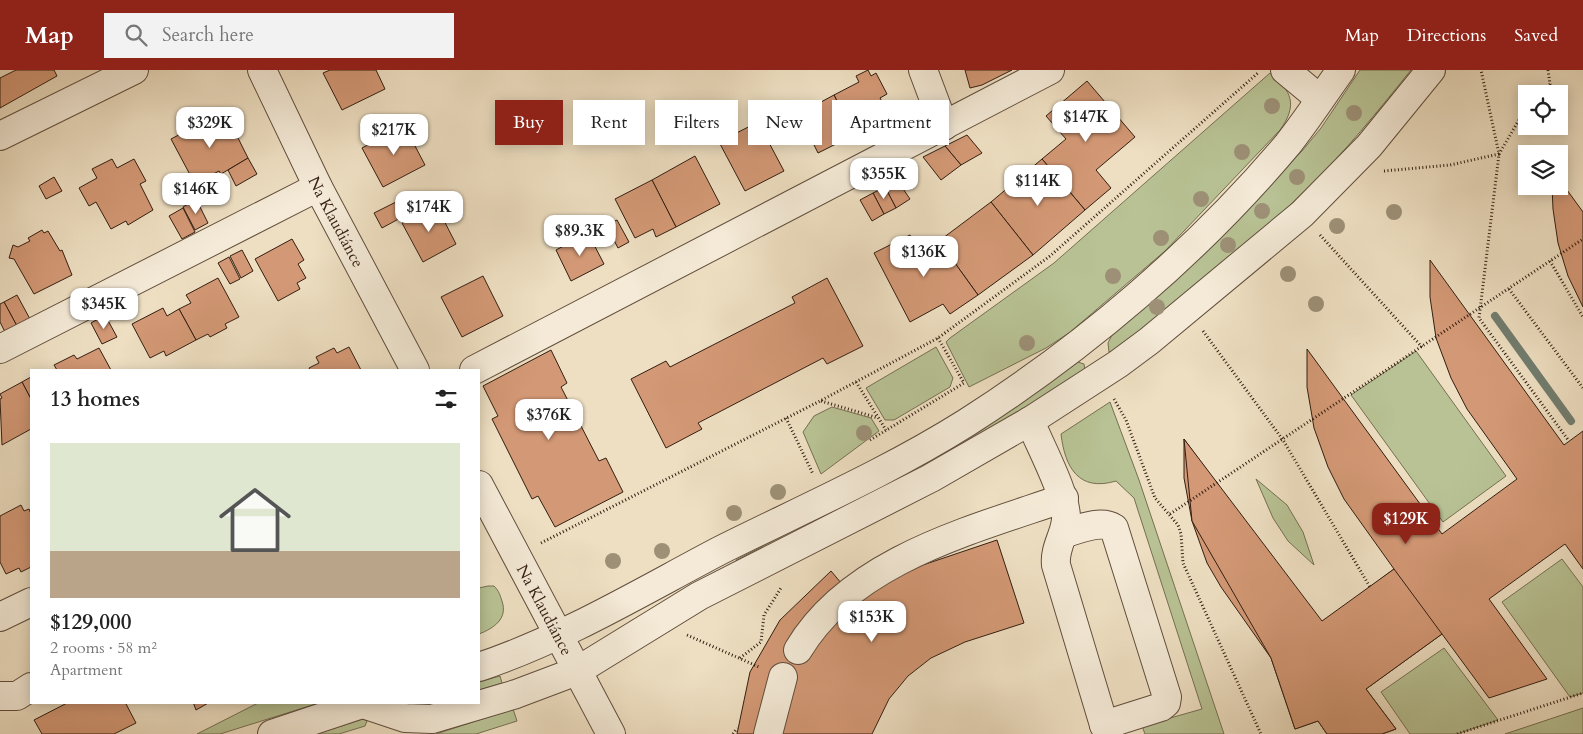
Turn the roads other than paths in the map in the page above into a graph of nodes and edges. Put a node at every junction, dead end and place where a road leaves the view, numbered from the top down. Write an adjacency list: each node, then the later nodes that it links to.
1 (134, 70): 11 (street)
2 (262, 70): 13 (street, Na Klaudiánce)
3 (923, 70): 9 (street)
4 (1050, 70): 10 (street)
5 (1285, 70): 8 (street)
6 (1341, 70): 8 (street)
7 (1431, 70): 18 (street)
8 (1320, 99): 14 (street)
9 (934, 100)
10 (949, 123)
11 (0, 136)
12 (907, 145): 17 (street)
13 (318, 186): 15 (street); 16 (street, Na Klaudiánce)
14 (1085, 337): 18 (street); 25 (street)
15 (0, 350)
16 (414, 369)
17 (476, 369)
18 (1109, 384): 19 (street)
19 (1030, 420): 21 (street); 28 (street)
20 (480, 487): 25 (street, Na Klaudiánce)
21 (1064, 498): 22 (street); 26 (street)
22 (1062, 534): 35 (street); 35 (street)
23 (30, 603): 24 (street)
24 (0, 618)
25 (560, 635): 27 (street); 28 (street, Na Klaudiánce)
26 (798, 650)
27 (480, 666)
28 (577, 671): 34 (street); 38 (street, Na Klaudiánce)
29 (772, 673): 39 (street)
30 (30, 688): 31 (street)
31 (0, 696)
32 (362, 704): 36 (street)
33 (368, 704): 34 (street)
34 (432, 719): 37 (street)
35 (1107, 730)
36 (272, 734)
37 (388, 734)
38 (611, 734)
39 (768, 734)

